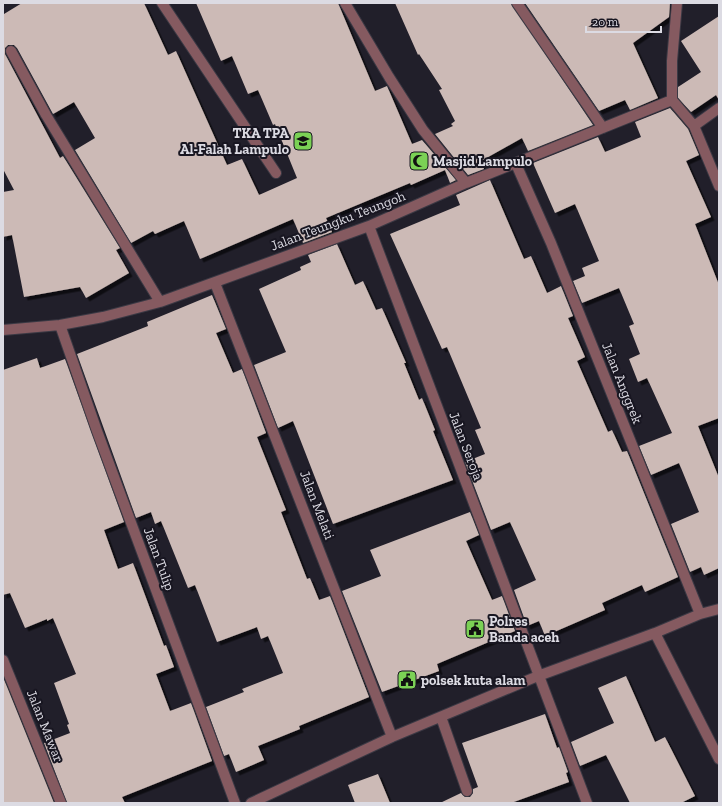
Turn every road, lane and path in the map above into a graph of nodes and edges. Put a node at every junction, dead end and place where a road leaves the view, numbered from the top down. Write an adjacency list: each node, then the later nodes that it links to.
1 (162, 3): 11 (street)
2 (345, 3): 12 (street)
3 (517, 3): 9 (street)
4 (677, 3): 6 (street)
5 (11, 51): 16 (street)
6 (672, 100): 8 (street); 9 (street, Jalan Teungku Teungoh)
7 (719, 108): 8 (street)
8 (694, 126): 13 (street)
9 (603, 128): 10 (street, Jalan Teungku Teungoh)
10 (516, 164): 12 (street, Jalan Teungku Teungoh); 20 (street, Jalan Anggrek)
11 (276, 173)
12 (466, 184): 14 (street, Jalan Teungku Teungoh)
13 (719, 186)
14 (369, 226): 15 (street, Jalan Teungku Teungoh); 23 (street, Jalan Seroja)
15 (215, 283): 16 (street, Jalan Teungku Teungoh); 25 (street, Jalan Melati)
16 (160, 302): 17 (street, Jalan Teungku Teungoh)
17 (60, 325): 18 (street, Jalan Teungku Teungoh); 29 (street, Jalan Tulip)
18 (3, 330)
19 (719, 609): 20 (street)
20 (700, 614): 21 (street)
21 (655, 633): 23 (street); 26 (street)
22 (4, 663): 28 (street, Jalan Mawar)
23 (538, 676): 24 (street); 31 (street, Jalan Seroja)
24 (441, 717): 25 (street); 27 (street)
25 (392, 737): 30 (street)
26 (719, 759)
27 (467, 791)
28 (62, 803)
29 (235, 803)
30 (251, 803)
31 (586, 803)

